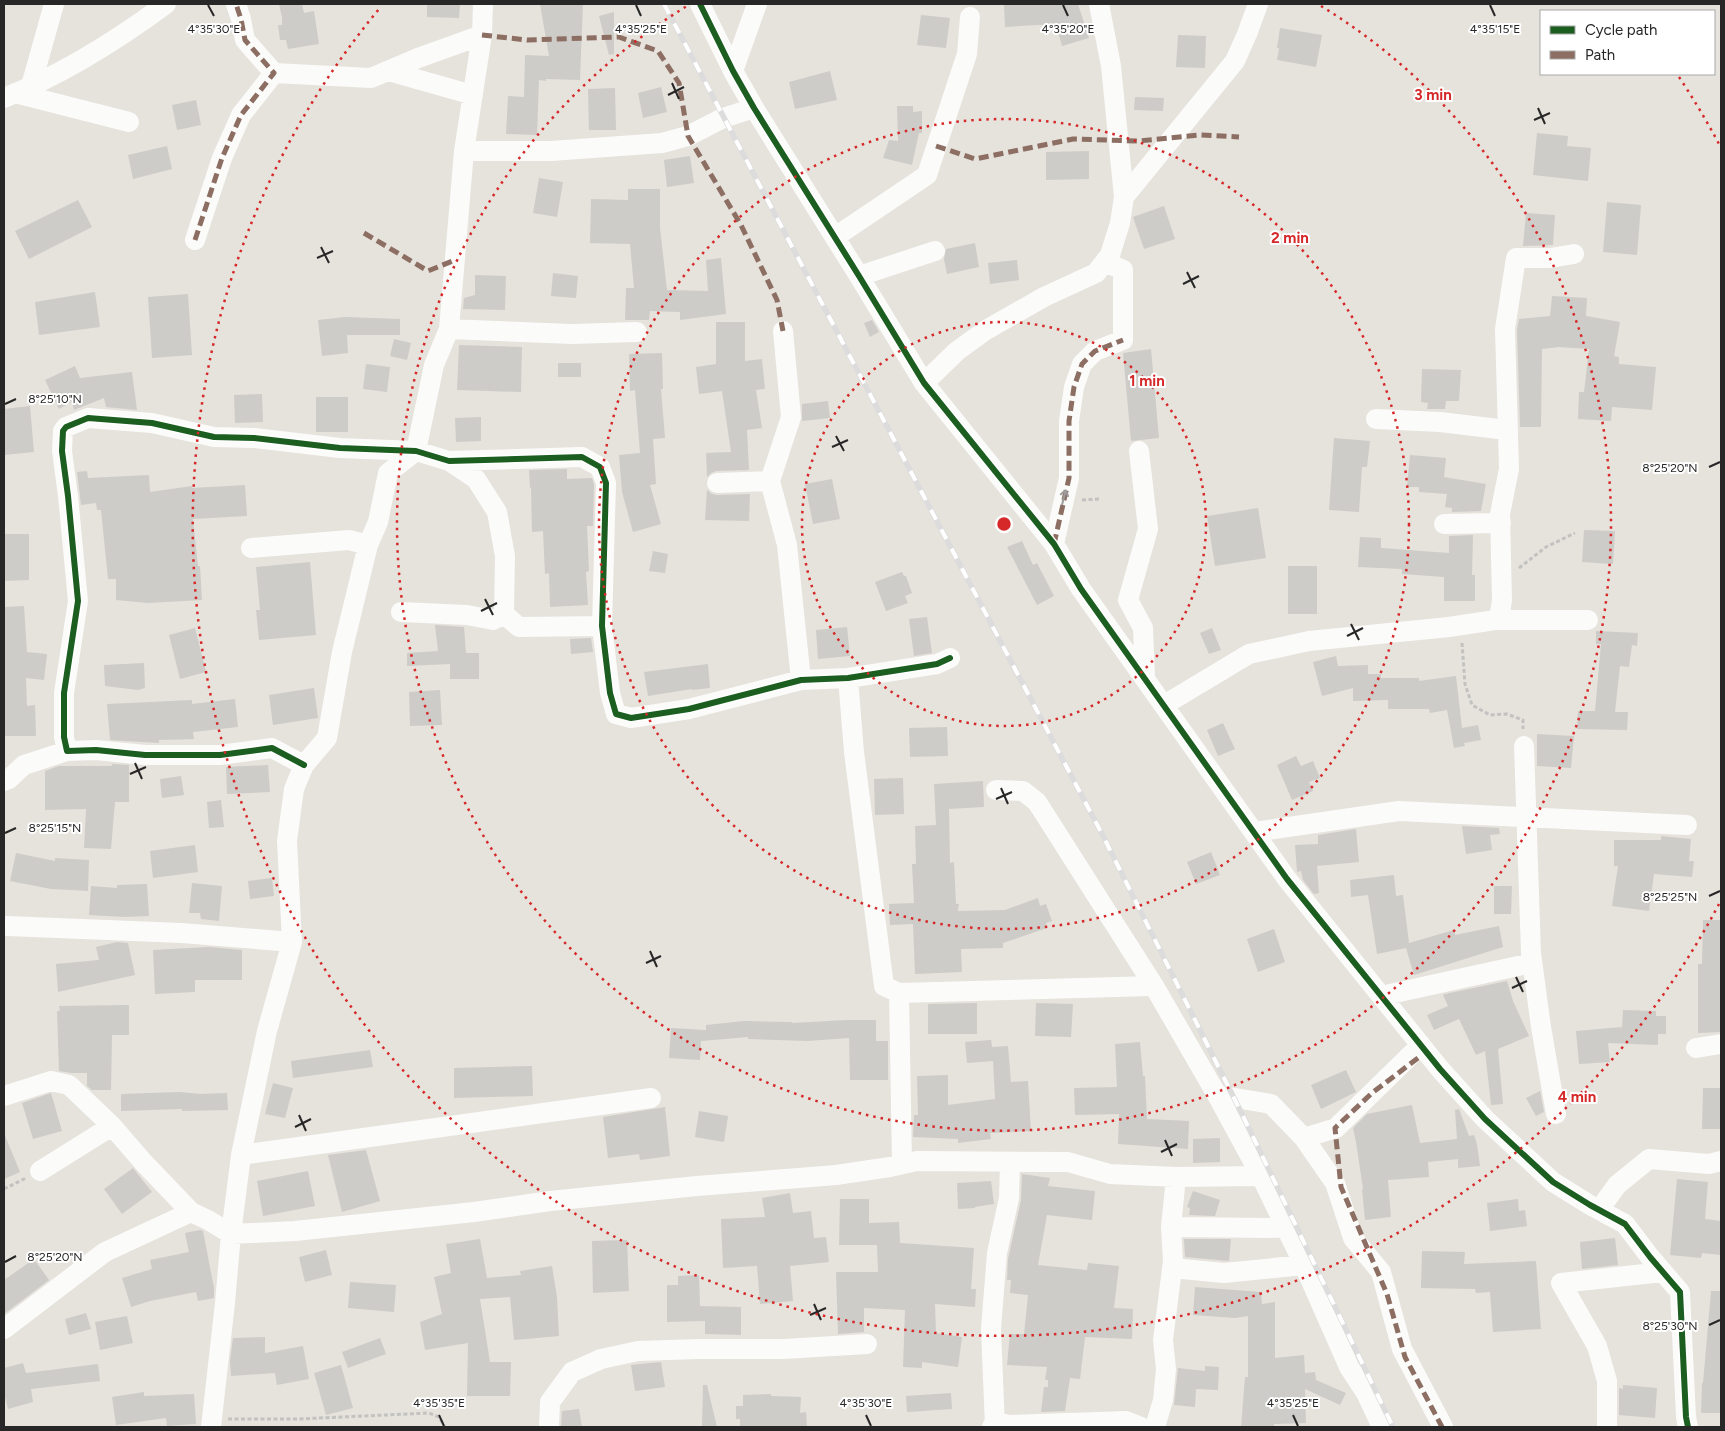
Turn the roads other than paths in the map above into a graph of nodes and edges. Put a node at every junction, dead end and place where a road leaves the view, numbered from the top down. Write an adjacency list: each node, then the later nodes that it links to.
1 (54, 4): 14 (street)
2 (166, 4): 14 (street)
3 (236, 4): 13 (street)
4 (483, 4): 10 (street)
5 (700, 4): 12 (street)
6 (757, 4): 12 (street)
7 (1098, 4): 19 (street)
8 (1258, 4): 19 (street)
9 (970, 18): 20 (street)
10 (482, 35): 11 (street); 15 (street)
11 (388, 71): 13 (street); 15 (street)
12 (733, 71): 16 (street)
13 (274, 73): 21 (street)
14 (17, 92): 17 (street)
15 (473, 94): 18 (street)
16 (754, 108): 18 (street); 20 (street)
17 (129, 122)
18 (464, 151): 26 (street)
19 (1124, 197): 24 (street)
20 (835, 237): 25 (street)
21 (195, 240)
22 (934, 251): 25 (street)
23 (1574, 254): 31 (street)
24 (1105, 262): 29 (street); 39 (street, one-way to 24)
25 (859, 276): 29 (street)
26 (449, 329): 28 (street); 32 (street)
27 (783, 331): 35 (street)
28 (636, 332)
29 (924, 383): 39 (street)
30 (1376, 419): 31 (street)
31 (1507, 430): 37 (street)
32 (416, 451): 34 (street); 40 (street); 53 (street)
33 (1139, 451): 49 (street)
34 (449, 461): 43 (street); 46 (street)
35 (770, 481): 36 (street); 50 (street)
36 (717, 483)
37 (1501, 523): 38 (street); 44 (street)
38 (1444, 524)
39 (1054, 544): 49 (street)
40 (368, 545): 41 (street); 54 (street)
41 (251, 548)
42 (401, 612): 43 (street)
43 (504, 614): 46 (street)
44 (1495, 620): 45 (street); 51 (street)
45 (1588, 620)
46 (602, 626): 50 (street)
47 (950, 658): 48 (street)
48 (848, 678): 50 (street); 64 (street)
49 (1145, 678): 51 (street)
50 (801, 680)
51 (1164, 705): 59 (street)
52 (1524, 746): 57 (street)
53 (67, 751): 54 (street); 55 (street)
54 (304, 765): 61 (street)
55 (4, 781)
56 (996, 790): 63 (street)
57 (1525, 817): 58 (street); 59 (street); 62 (street)
58 (1687, 825)
59 (1254, 832): 65 (street)
60 (7, 926): 61 (street)
61 (292, 942): 75 (street)
62 (1532, 963): 65 (street); 72 (street)
63 (1154, 986): 64 (street); 69 (street)
64 (899, 993): 78 (street)
65 (1381, 996): 67 (street)
66 (1721, 1044): 68 (street)
67 (1420, 1045): 74 (street); 82 (street)
68 (1696, 1048)
69 (1218, 1095): 74 (street); 80 (street)
70 (4, 1096): 73 (street)
71 (651, 1098): 75 (street)
72 (1556, 1114)
73 (112, 1126): 79 (street); 83 (street)
74 (1304, 1138): 98 (street)
75 (241, 1155): 86 (street)
76 (1721, 1161): 82 (street)
77 (1010, 1162): 78 (street); 81 (street); 93 (street)
78 (902, 1164): 86 (street)
79 (40, 1170)
80 (1261, 1176): 81 (street); 85 (street)
81 (1176, 1177): 84 (street)
82 (1599, 1210): 89 (street)
83 (191, 1212): 86 (street); 90 (street)
84 (1171, 1227): 85 (street); 88 (street)
85 (1286, 1228): 87 (street)
86 (231, 1234): 92 (street)
87 (1304, 1265): 88 (street); 97 (street)
88 (1172, 1268): 96 (street)
89 (1663, 1272): 99 (street); 100 (street)
90 (4, 1329)
91 (867, 1344): 94 (street)
92 (211, 1424)
93 (994, 1426): 95 (street)
94 (549, 1427)
95 (1141, 1427)
96 (1155, 1427)
97 (1382, 1427)
98 (1443, 1427)
99 (1608, 1427)
100 (1688, 1427)

